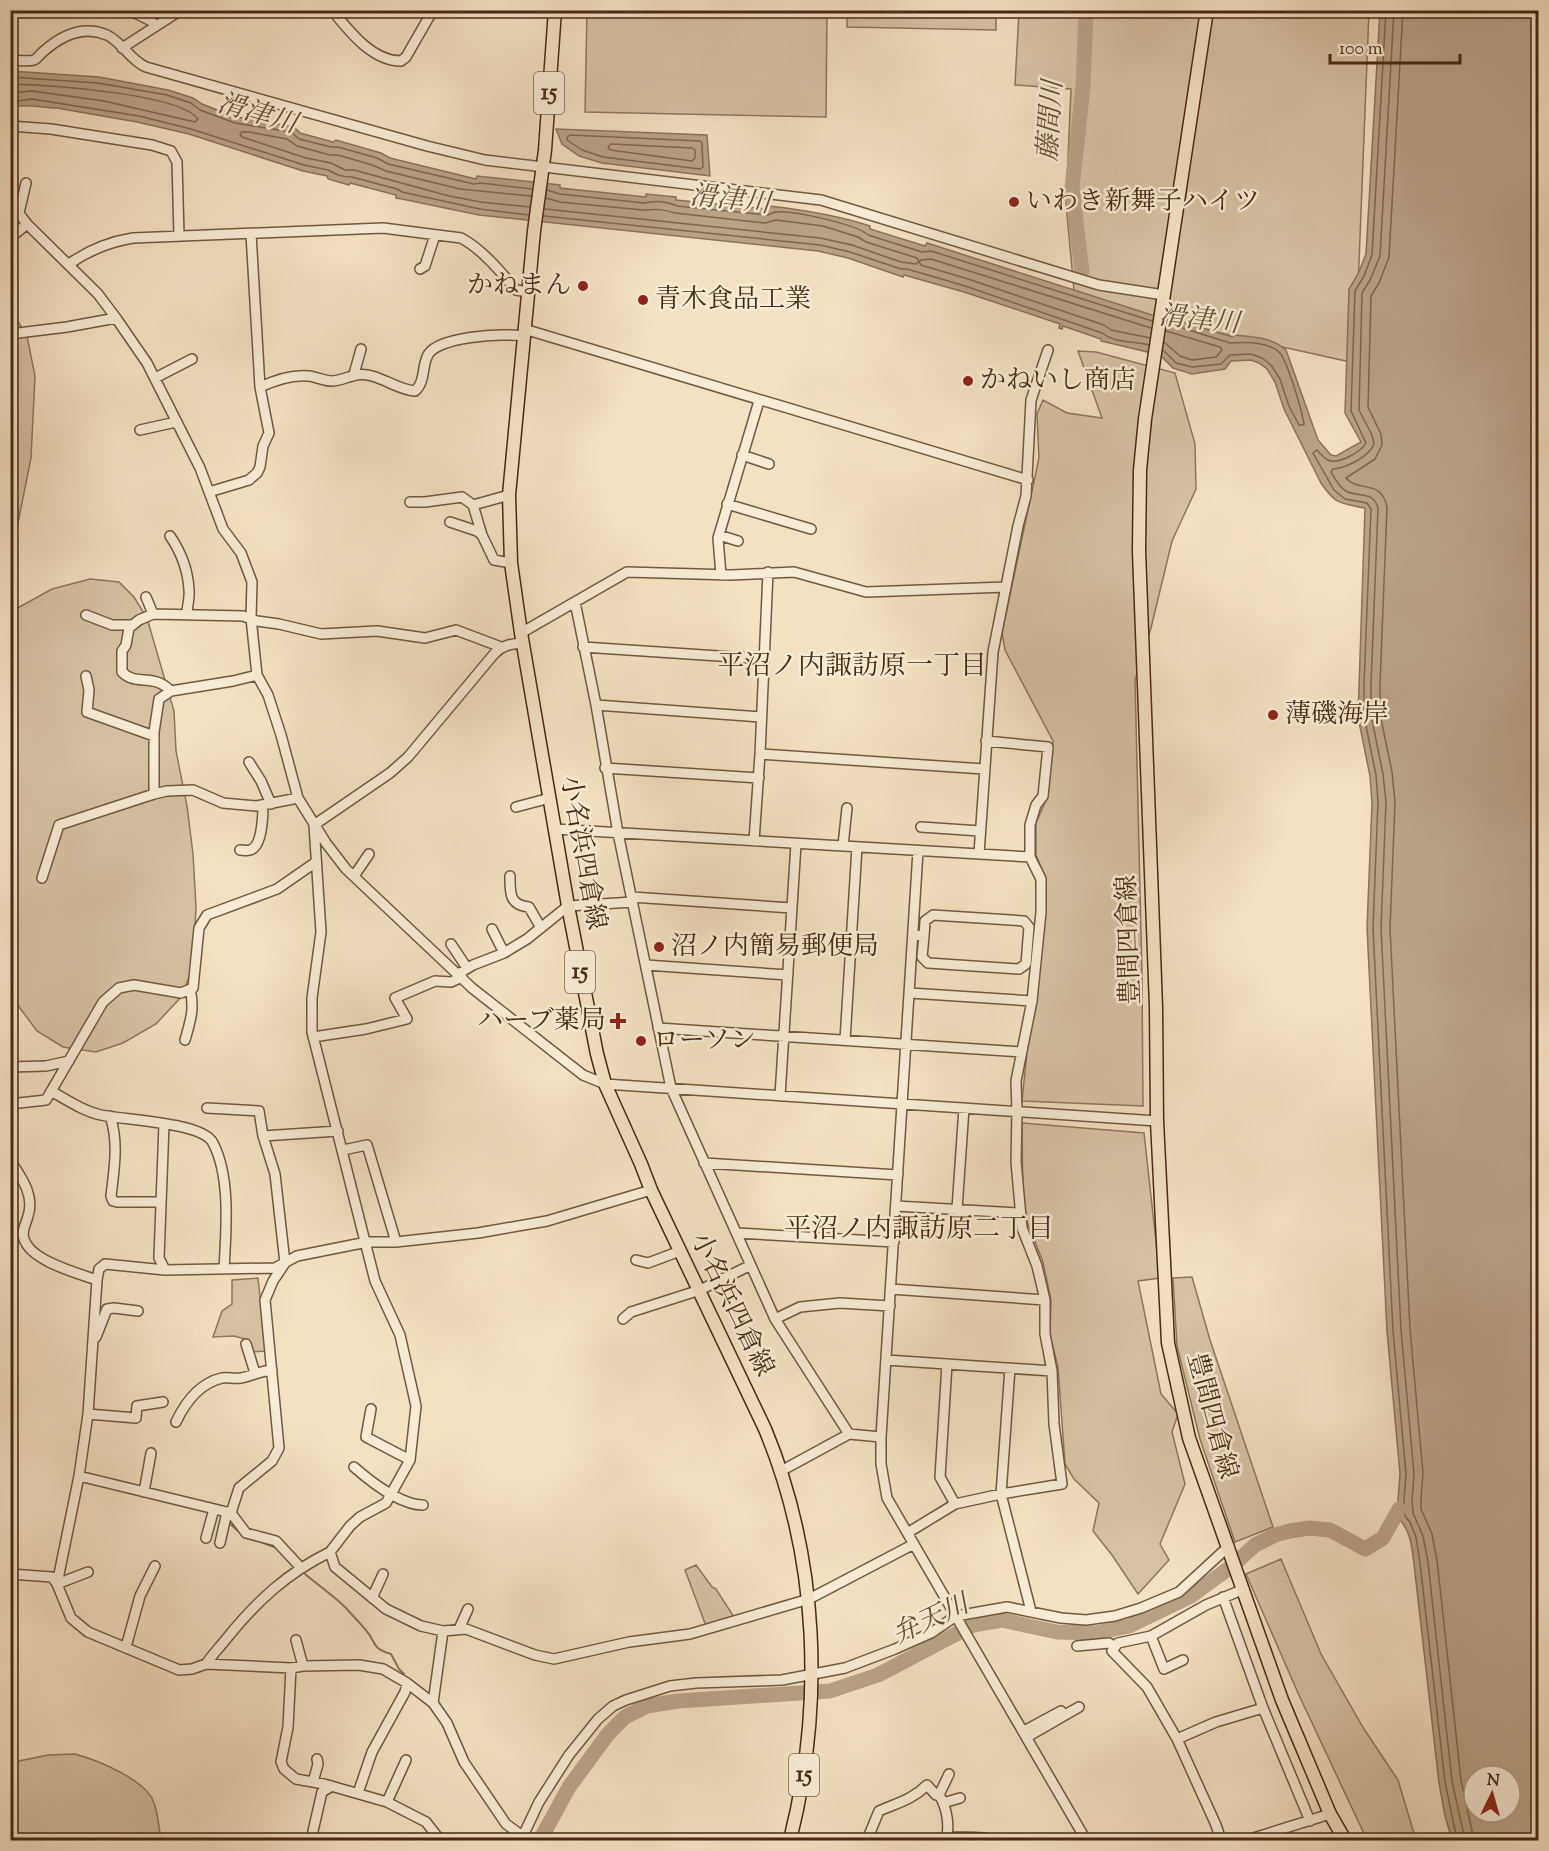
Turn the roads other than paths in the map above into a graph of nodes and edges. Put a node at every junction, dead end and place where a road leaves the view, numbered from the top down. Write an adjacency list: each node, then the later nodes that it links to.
1 (14, 10): 8 (street)
2 (181, 10): 9 (street)
3 (433, 10): 7 (street)
4 (555, 10): 13 (main road, 小名浜四倉線 / 15)
5 (1207, 10): 25 (main road, 豊間四倉線)
6 (131, 11): 9 (street)
7 (336, 12)
8 (10, 13)
9 (156, 26): 10 (street)
10 (122, 48): 11 (street); 13 (street)
11 (10, 60)
12 (10, 126): 20 (street)
13 (542, 172): 24 (main road, 小名浜四倉線 / 15); 25 (street)
14 (26, 183): 16 (street)
15 (10, 202): 16 (street)
16 (19, 213): 17 (street)
17 (27, 224): 21 (street); 22 (street)
18 (251, 234): 19 (street); 20 (street); 34 (street)
19 (435, 235): 23 (street); 24 (street)
20 (179, 236): 22 (street)
21 (10, 238)
22 (69, 264): 26 (street)
23 (420, 270)
24 (528, 292): 27 (main road, 小名浜四倉線 / 15)
25 (1164, 295): 137 (main road, 豊間四倉線)
26 (116, 318): 28 (street); 33 (street)
27 (524, 332): 32 (street); 35 (street); 42 (main road, 小名浜四倉線 / 15)
28 (10, 334)
29 (361, 349): 32 (street)
30 (1048, 350): 40 (street)
31 (192, 359): 33 (street)
32 (354, 374): 34 (street)
33 (154, 378): 36 (street)
34 (260, 387): 41 (street)
35 (759, 401): 38 (street); 40 (street)
36 (176, 422): 37 (street); 41 (street)
37 (140, 430)
38 (742, 455): 39 (street); 44 (street)
39 (769, 465)
40 (1028, 480): 55 (street)
41 (209, 492): 61 (street)
42 (509, 495): 45 (street); 52 (main road, 小名浜四倉線 / 15)
43 (410, 502): 45 (street)
44 (727, 504): 47 (street); 49 (street)
45 (473, 505): 48 (street)
46 (450, 522): 48 (street)
47 (811, 529)
48 (482, 535): 52 (street)
49 (719, 535): 51 (street); 54 (street)
50 (170, 536): 59 (street)
51 (738, 541)
52 (511, 563): 63 (main road, 小名浜四倉線 / 15)
53 (768, 572): 54 (street); 55 (street); 66 (street)
54 (721, 574): 57 (street)
55 (1006, 587): 73 (street)
56 (146, 597): 58 (street)
57 (575, 603): 63 (street); 65 (street)
58 (153, 614): 59 (street); 62 (street)
59 (187, 614): 61 (street)
60 (86, 615): 62 (street)
61 (250, 618): 64 (street); 67 (street)
62 (132, 625): 69 (street)
63 (522, 638): 64 (street); 81 (main road, 小名浜四倉線 / 15)
64 (501, 647): 85 (street)
65 (583, 647): 66 (street); 70 (street)
66 (765, 659): 71 (street)
67 (257, 675): 69 (street); 80 (street)
68 (86, 676): 72 (street)
69 (171, 691): 72 (street)
70 (596, 705): 71 (street); 76 (street)
71 (761, 717): 74 (street)
72 (153, 736): 79 (street)
73 (986, 741): 77 (street); 98 (street)
74 (760, 754): 77 (street); 78 (street)
75 (249, 762): 82 (street)
76 (605, 768): 78 (street); 89 (street)
77 (984, 769): 88 (street)
78 (759, 778): 90 (street)
79 (154, 794): 82 (street); 102 (street)
80 (298, 798): 82 (street); 85 (street)
81 (550, 798): 83 (street); 87 (main road, 小名浜四倉線 / 15)
82 (267, 804): 94 (street)
83 (516, 807)
84 (847, 808): 92 (street)
85 (314, 825): 99 (street); 100 (street)
86 (921, 827): 88 (street)
87 (555, 829): 89 (street); 104 (main road, 小名浜四倉線 / 15)
88 (980, 831): 97 (street)
89 (618, 833): 90 (street); 103 (street)
90 (754, 841): 91 (street)
91 (796, 844): 92 (street); 105 (street)
92 (843, 846): 93 (street)
93 (857, 847): 95 (street); 122 (street)
94 (240, 850)
95 (918, 851): 97 (street); 108 (street)
96 (369, 854): 100 (street)
97 (979, 854): 98 (street)
98 (1030, 857): 117 (street)
99 (316, 862): 115 (street); 119 (street)
100 (354, 876): 113 (street)
101 (510, 876): 106 (street)
102 (42, 878)
103 (633, 900): 104 (street); 105 (street); 111 (street)
104 (568, 906): 106 (street); 127 (main road, 小名浜四倉線 / 15)
105 (792, 908): 114 (street)
106 (541, 928): 110 (street)
107 (492, 929): 110 (street)
108 (919, 935): 108 (street); 116 (street)
109 (451, 944): 112 (street)
110 (504, 953): 112 (street)
111 (646, 965): 114 (street); 118 (street)
112 (467, 968): 113 (street)
113 (460, 975): 119 (street); 127 (street)
114 (788, 975): 120 (street)
115 (190, 989): 121 (street); 125 (street)
116 (910, 993): 117 (street); 123 (street)
117 (1032, 1001): 124 (street)
118 (658, 1028): 120 (street); 128 (street)
119 (313, 1036): 139 (street)
120 (784, 1036): 122 (street); 130 (street)
121 (185, 1040)
122 (845, 1040): 123 (street)
123 (907, 1044): 124 (street); 132 (street)
124 (1021, 1052): 135 (street)
125 (69, 1061): 126 (street); 129 (street)
126 (10, 1067)
127 (605, 1084): 128 (street); 145 (main road, 小名浜四倉線 / 15)
128 (671, 1088): 130 (street); 143 (street)
129 (51, 1091): 131 (street); 136 (street)
130 (780, 1096): 132 (street)
131 (10, 1104)
132 (903, 1104): 134 (street); 144 (street)
133 (207, 1108): 140 (street)
134 (964, 1108): 135 (street); 148 (street)
135 (1017, 1112): 137 (street); 149 (street)
136 (110, 1116): 138 (street); 146 (street)
137 (1157, 1121): 198 (main road, 豊間四倉線)
138 (164, 1124): 146 (street); 158 (street)
139 (338, 1131): 140 (street); 141 (street)
140 (263, 1136): 156 (street)
141 (343, 1150): 151 (street); 152 (street)
142 (10, 1160): 160 (street)
143 (704, 1163): 144 (street); 150 (street)
144 (898, 1175): 147 (street)
145 (651, 1190): 152 (street); 154 (main road, 小名浜四倉線 / 15)
146 (161, 1202): 159 (street)
147 (896, 1206): 148 (street); 153 (street)
148 (957, 1209): 149 (street)
149 (1020, 1213): 163 (street)
150 (737, 1233): 153 (street); 157 (street)
151 (367, 1242): 152 (street); 156 (street); 183 (street)
152 (396, 1242)
153 (894, 1242): 161 (street)
154 (680, 1251): 155 (street); 162 (main road, 小名浜四倉線 / 15)
155 (636, 1260)
156 (285, 1263): 158 (street); 173 (street)
157 (749, 1266): 162 (street); 167 (street)
158 (224, 1269): 159 (street)
159 (165, 1270): 160 (street)
160 (96, 1280): 168 (street)
161 (891, 1289): 163 (street); 164 (street)
162 (700, 1290): 166 (street); 185 (main road, 小名浜四倉線 / 15)
163 (1045, 1300): 174 (street)
164 (890, 1306): 167 (street); 170 (street)
165 (138, 1311): 168 (street)
166 (623, 1319)
167 (775, 1319): 180 (street)
168 (92, 1340): 178 (street)
169 (246, 1344): 175 (street)
170 (886, 1360): 171 (street); 181 (street)
171 (946, 1364): 172 (street); 190 (street)
172 (1010, 1368): 174 (street); 189 (street)
173 (272, 1370): 175 (street); 193 (street)
174 (1052, 1371): 189 (street)
175 (255, 1373): 179 (street)
176 (163, 1402): 178 (street)
177 (371, 1409): 183 (street)
178 (88, 1414): 186 (street)
179 (176, 1422)
180 (849, 1434): 181 (street); 185 (street)
181 (881, 1437): 194 (street)
182 (151, 1453): 187 (street)
183 (410, 1460): 188 (street)
184 (354, 1467): 188 (street)
185 (781, 1471): 209 (main road, 小名浜四倉線 / 15)
186 (79, 1476): 187 (street); 206 (street)
187 (144, 1492): 192 (street)
188 (392, 1493): 191 (street); 199 (street)
189 (1001, 1494): 190 (street); 211 (street)
190 (955, 1504): 194 (street)
191 (423, 1505)
192 (214, 1509): 193 (street); 195 (street)
193 (229, 1513): 196 (street); 201 (street)
194 (909, 1532): 197 (street)
195 (206, 1539)
196 (220, 1543)
197 (914, 1544): 209 (street); 212 (street)
198 (1230, 1551): 205 (main road, 豊間四倉線); 211 (street)
199 (330, 1552): 201 (street); 208 (street)
200 (155, 1566): 219 (street)
201 (301, 1568): 221 (street)
202 (88, 1572): 206 (street)
203 (10, 1574): 206 (street)
204 (383, 1574): 208 (street)
205 (1242, 1583): 207 (street); 240 (main road, 豊間四倉線)
206 (57, 1584): 219 (street)
207 (1223, 1597): 215 (street); 228 (street)
208 (372, 1598): 214 (street)
209 (809, 1599): 213 (street); 224 (main road, 小名浜四倉線 / 15)
210 (468, 1609): 213 (street)
211 (1031, 1611): 212 (street)
212 (956, 1616): 224 (street); 229 (street)
213 (459, 1629): 214 (street)
214 (443, 1631): 226 (street)
215 (1151, 1636): 218 (street); 220 (street)
216 (296, 1640): 222 (street)
217 (1077, 1646): 218 (street)
218 (1114, 1646): 230 (street)
219 (126, 1647): 221 (street)
220 (1183, 1660)
221 (206, 1664): 223 (street)
222 (303, 1666): 223 (street); 225 (street)
223 (291, 1668): 234 (street)
224 (812, 1677): 243 (street); 246 (main road, 小名浜四倉線 / 15)
225 (407, 1683): 226 (street); 236 (street)
226 (432, 1703): 243 (street)
227 (1075, 1706): 229 (street)
228 (1263, 1708): 230 (street); 241 (street)
229 (1025, 1734): 249 (street)
230 (1177, 1738): 250 (street)
231 (316, 1759): 234 (street)
232 (406, 1760): 239 (street)
233 (949, 1774): 238 (street)
234 (313, 1782): 235 (street)
235 (332, 1786): 236 (street); 242 (street)
236 (358, 1793): 239 (street)
237 (960, 1798): 238 (street)
238 (941, 1799): 244 (street); 247 (street)
239 (387, 1802): 245 (street)
240 (1330, 1814): 241 (street); 252 (main road, 豊間四倉線)
241 (1310, 1821): 251 (street)
242 (314, 1831)
243 (523, 1839)
244 (947, 1839): 248 (street)
245 (440, 1840)
246 (790, 1840)
247 (867, 1840)
248 (993, 1840)
249 (1086, 1840)
250 (1221, 1840)
251 (1247, 1840)
252 (1345, 1840)

